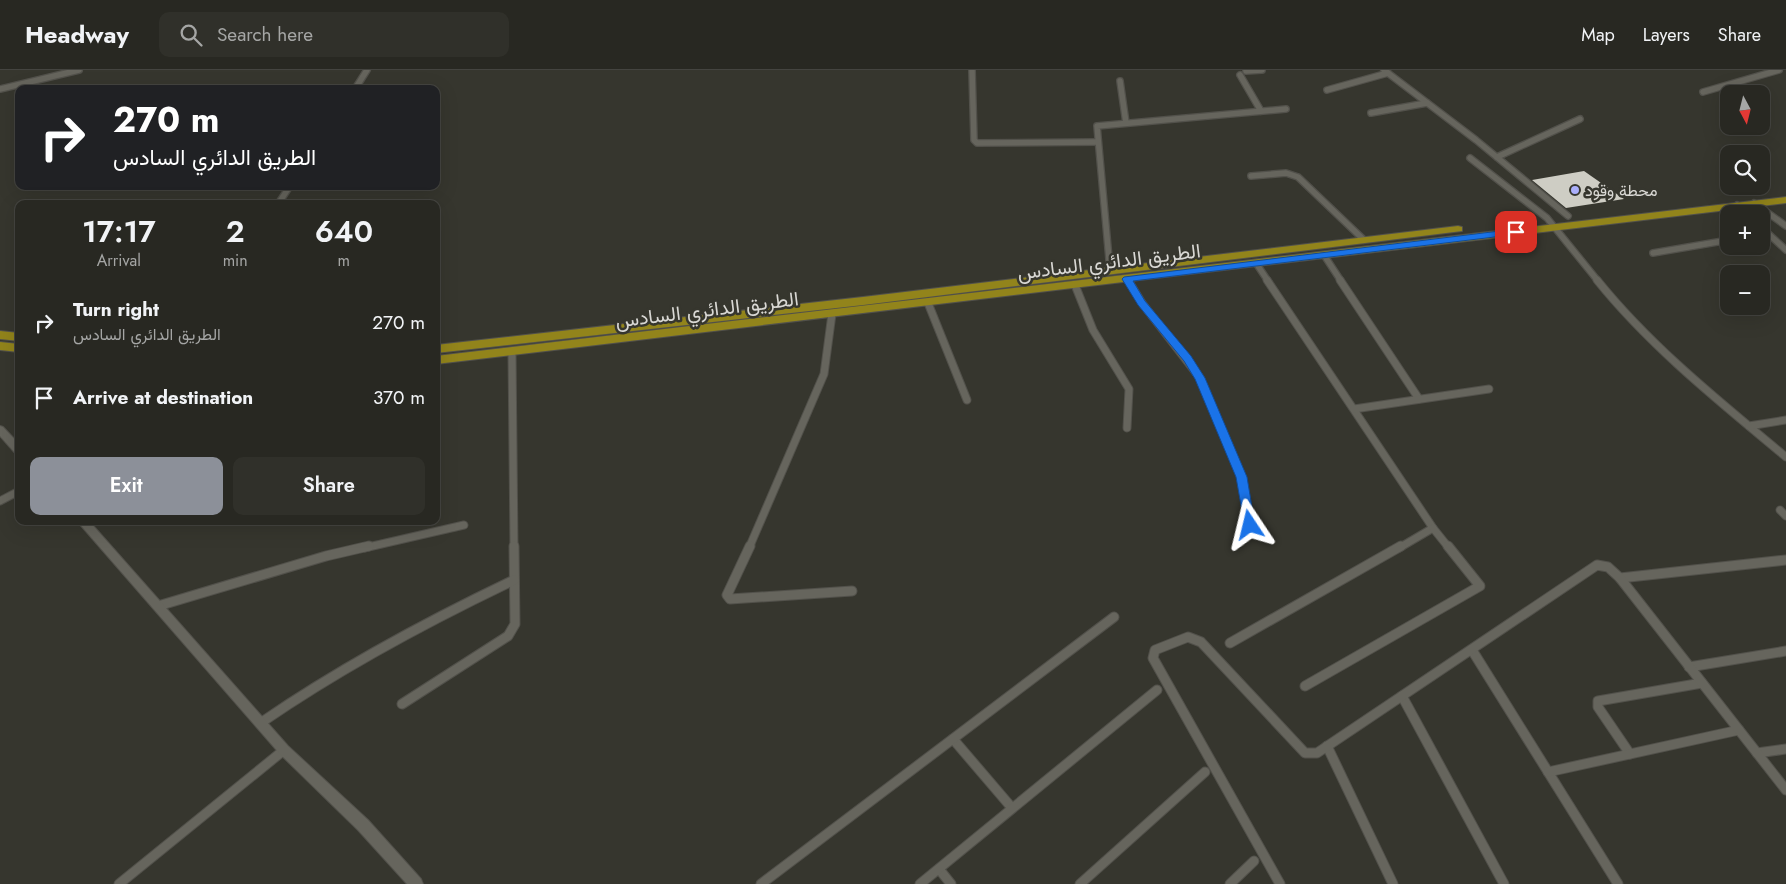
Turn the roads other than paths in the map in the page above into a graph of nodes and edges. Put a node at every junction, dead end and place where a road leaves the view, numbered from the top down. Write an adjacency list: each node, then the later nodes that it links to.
1 (79, 70): 9 (street)
2 (367, 70): 10 (street)
3 (972, 70): 21 (street)
4 (1262, 70): 7 (street)
5 (1779, 70): 14 (street)
6 (1386, 72): 13 (street); 15 (street)
7 (1243, 73): 17 (street)
8 (1120, 81): 20 (street)
9 (20, 85)
10 (358, 85)
11 (15, 86): 12 (street)
12 (0, 90)
13 (1327, 90)
14 (1703, 92)
15 (1427, 103): 18 (street); 22 (street)
16 (1286, 109): 17 (street)
17 (1260, 111): 20 (street)
18 (1371, 112)
19 (1580, 119): 22 (street)
20 (1126, 123): 21 (street)
21 (1098, 142): 40 (street)
22 (1497, 157): 30 (street)
23 (1470, 158): 31 (street)
24 (1251, 176): 34 (street)
25 (1786, 190): 30 (highway, الطريق الدائري السادس)
26 (1786, 200): 27 (highway, الطريق الدائري السادس)
27 (1754, 203): 28 (highway, الطريق الدائري السادس); 32 (street)
28 (1737, 205)
29 (1720, 207): 31 (highway, الطريق الدائري السادس)
30 (1568, 216): 31 (highway, الطريق الدائري السادس)
31 (1550, 223): 34 (highway, الطريق الدائري السادس); 38 (highway, الطريق الدائري السادس); 59 (street)
32 (1786, 226)
33 (1770, 238): 36 (street)
34 (1364, 240): 41 (highway, الطريق الدائري السادس)
35 (1720, 242): 37 (street)
36 (1786, 250)
37 (1653, 254)
38 (1324, 255): 39 (highway, الطريق الدائري السادس); 55 (street)
39 (1256, 263): 41 (highway, الطريق الدائري السادس); 57 (street)
40 (1110, 270): 41 (highway, الطريق الدائري السادس); 51 (highway, الطريق الدائري السادس)
41 (1140, 272): 42 (highway, الطريق الدائري السادس)
42 (1127, 279): 43 (highway, الطريق الدائري السادس); 68 (street)
43 (1076, 285): 44 (highway, الطريق الدائري السادس); 60 (street)
44 (928, 303): 45 (highway, الطريق الدائري السادس); 56 (street)
45 (832, 314): 52 (highway, الطريق الدائري السادس); 73 (street)
46 (0, 336): 47 (highway)
47 (15, 337)
48 (0, 346): 49 (highway)
49 (15, 348)
50 (440, 349): 51 (highway, الطريق الدائري السادس)
51 (483, 350): 52 (highway, الطريق الدائري السادس); 53 (highway, الطريق الدائري السادس)
52 (512, 352): 72 (street)
53 (440, 359)
54 (1489, 389): 55 (street)
55 (1419, 399): 57 (street)
56 (967, 400)
57 (1354, 409): 69 (street)
58 (1786, 420): 59 (street)
59 (1749, 426): 63 (street)
60 (1127, 428)
61 (0, 430): 62 (main road)
62 (15, 447)
63 (1786, 457)
64 (15, 493): 65 (street)
65 (0, 501)
66 (86, 525): 74 (main road)
67 (464, 525): 74 (street)
68 (1250, 525)
69 (1433, 528): 76 (street); 81 (street)
70 (1786, 560): 71 (street)
71 (1620, 578): 77 (street); 79 (street)
72 (514, 580): 84 (street); 85 (street)
73 (852, 591)
74 (158, 606): 85 (main road)
75 (1114, 617): 87 (street)
76 (1230, 643)
77 (1472, 650): 83 (street); 94 (street)
78 (1786, 651): 79 (street)
79 (1689, 667): 80 (street)
80 (1702, 683): 86 (street); 92 (street)
81 (1306, 686)
82 (1157, 690): 96 (street)
83 (1402, 696): 88 (street); 108 (street)
84 (402, 704)
85 (262, 722): 90 (main road)
86 (1739, 730): 91 (street); 92 (street)
87 (953, 739): 96 (street); 99 (street)
88 (1327, 746): 106 (street); 107 (street)
89 (1786, 749): 91 (street)
90 (284, 750): 100 (street); 101 (main road)
91 (1757, 753): 95 (street)
92 (1630, 754): 94 (street)
93 (1205, 772): 104 (street)
94 (1548, 772): 109 (street)
95 (1786, 790)
96 (1012, 808): 98 (street)
97 (1254, 860): 105 (street)
98 (939, 869): 102 (street); 103 (street)
99 (764, 883)
100 (119, 884)
101 (416, 884)
102 (920, 884)
103 (951, 884)
104 (1080, 884)
105 (1230, 884)
106 (1280, 884)
107 (1393, 884)
108 (1504, 884)
109 (1618, 884)

